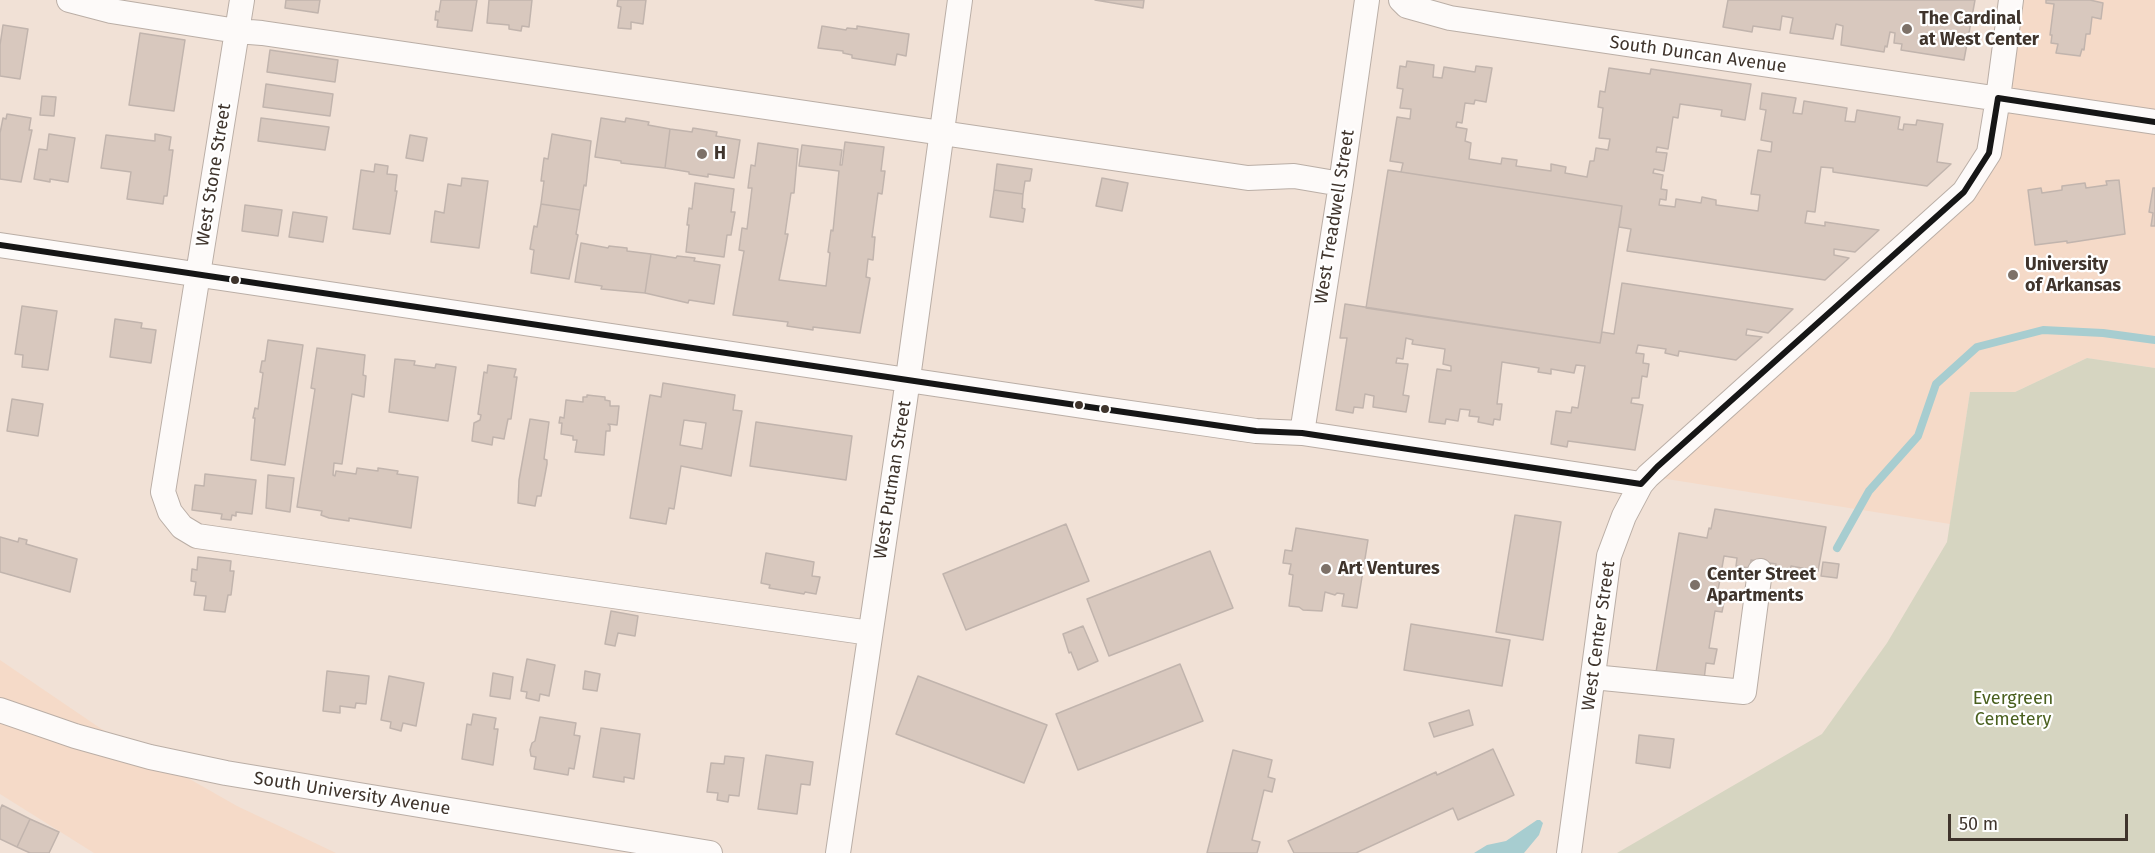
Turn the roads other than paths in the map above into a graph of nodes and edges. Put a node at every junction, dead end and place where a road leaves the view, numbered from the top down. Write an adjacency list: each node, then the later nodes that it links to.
1 (69, 0): 7 (street)
2 (242, 0): 7 (street, West Stone Street)
3 (960, 0): 10 (street, West Putman Street)
4 (1367, 0): 11 (street, West Treadwell Street)
5 (1401, 0): 8 (street, South Duncan Avenue)
6 (2011, 0): 8 (street, West Center Street)
7 (237, 31): 10 (street); 13 (street, West Stone Street)
8 (1998, 98): 9 (street, South Duncan Avenue); 16 (street, West Center Street)
9 (2155, 122)
10 (942, 133): 11 (street); 14 (street, West Putman Street)
11 (1341, 184): 15 (street, West Treadwell Street)
12 (0, 245): 13 (street)
13 (198, 275): 14 (street); 18 (street, West Stone Street)
14 (908, 378): 15 (street); 18 (street, West Putman Street)
15 (1302, 433): 16 (street)
16 (1641, 484): 19 (street, West Center Street)
17 (1760, 571): 19 (street)
18 (870, 633): 22 (street, West Putman Street)
19 (1593, 677): 23 (street, West Center Street)
20 (0, 710): 21 (street, South University Avenue)
21 (711, 853)
22 (838, 853)
23 (1569, 853)

